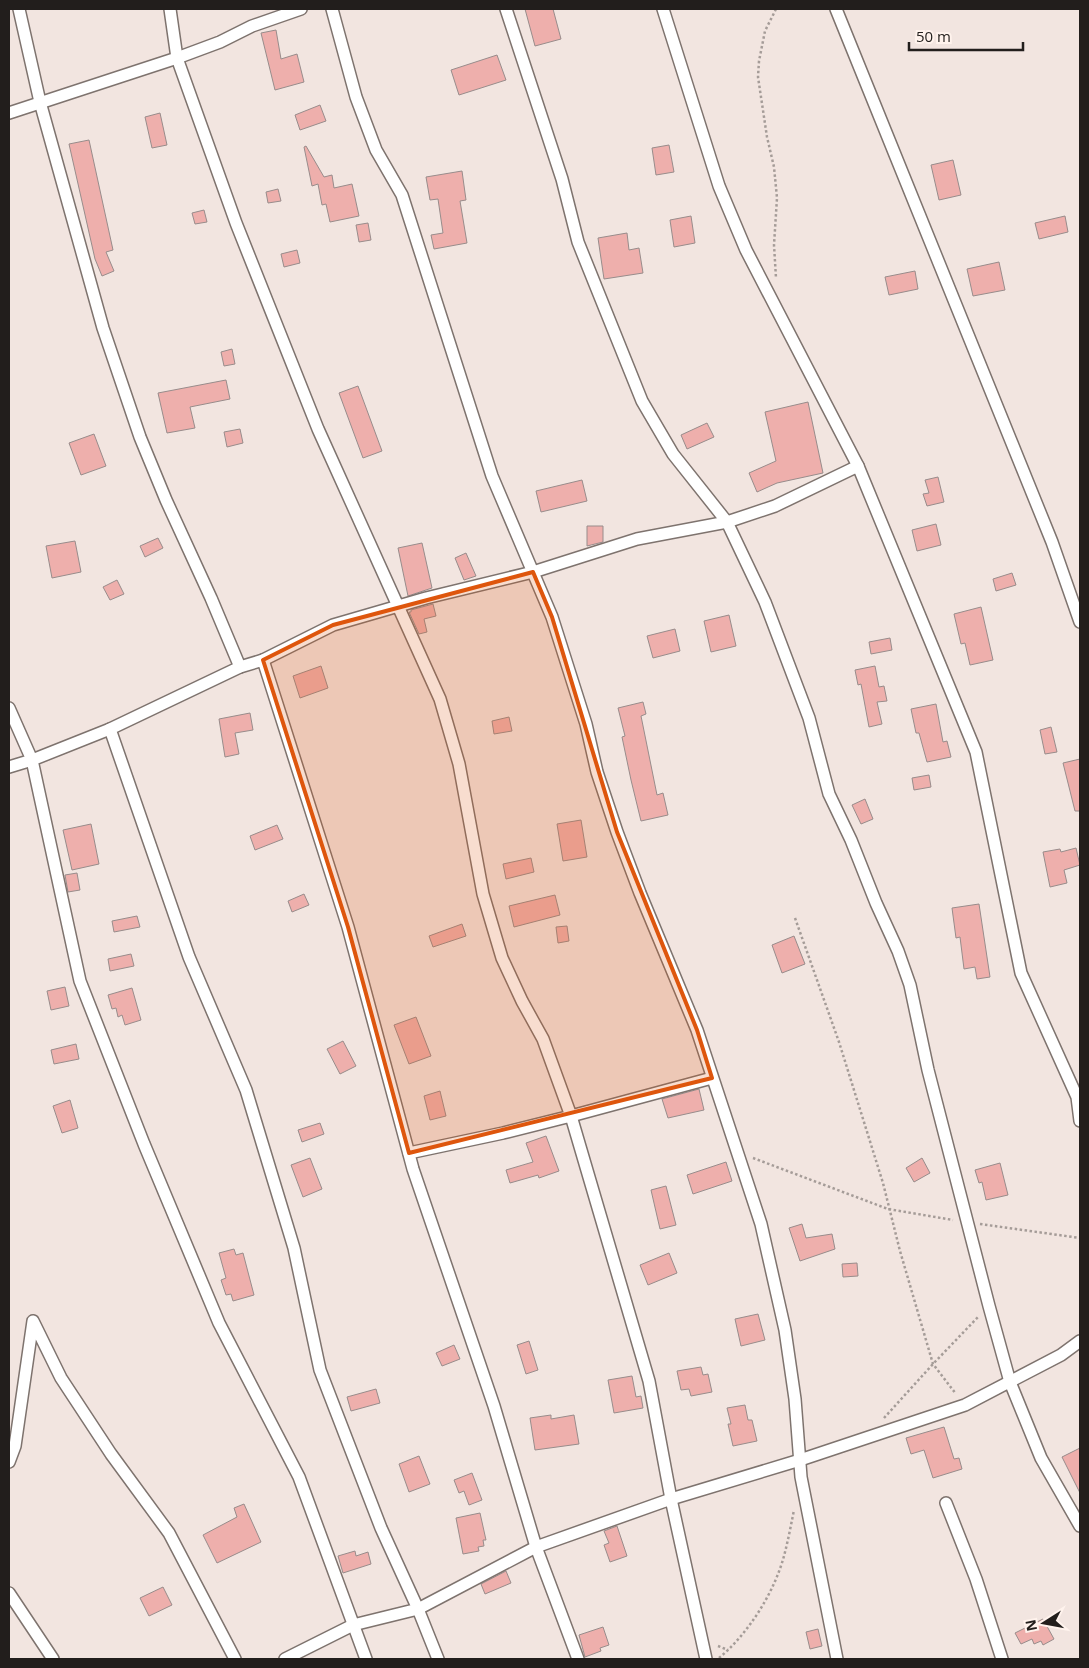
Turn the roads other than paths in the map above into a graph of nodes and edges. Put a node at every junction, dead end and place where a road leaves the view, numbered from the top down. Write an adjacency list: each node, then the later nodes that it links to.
1 (19, 9): 9 (street)
2 (170, 9): 8 (street)
3 (301, 9): 8 (street)
4 (332, 9): 13 (street)
5 (506, 9): 12 (street)
6 (663, 9): 11 (street)
7 (836, 9): 15 (street)
8 (177, 58): 9 (street); 14 (street)
9 (40, 102): 10 (street); 17 (street)
10 (9, 113)
11 (858, 466): 12 (street); 24 (street)
12 (727, 522): 13 (street); 27 (street)
13 (532, 572): 14 (street); 22 (street)
14 (397, 606): 16 (street); 23 (street)
15 (1080, 622)
16 (263, 660): 17 (street); 25 (street)
17 (240, 667): 19 (street)
18 (9, 708): 20 (street)
19 (110, 729): 20 (street); 35 (street)
20 (32, 760): 21 (street); 36 (street)
21 (9, 767)
22 (712, 1078): 23 (street); 28 (street)
23 (571, 1116): 25 (street); 30 (street)
24 (1080, 1121)
25 (409, 1153): 33 (street)
26 (1080, 1341): 27 (street)
27 (1010, 1382): 28 (street); 32 (street)
28 (800, 1460): 30 (street); 44 (street)
29 (9, 1462): 38 (street)
30 (671, 1499): 33 (street); 43 (street)
31 (946, 1502): 45 (street)
32 (1080, 1526)
33 (536, 1547): 35 (street); 42 (street)
34 (9, 1593): 37 (street)
35 (418, 1609): 36 (street); 41 (street)
36 (353, 1625): 39 (street); 40 (street)
37 (53, 1659)
38 (235, 1659)
39 (285, 1659)
40 (366, 1659)
41 (438, 1659)
42 (578, 1659)
43 (706, 1659)
44 (837, 1659)
45 (1002, 1659)

